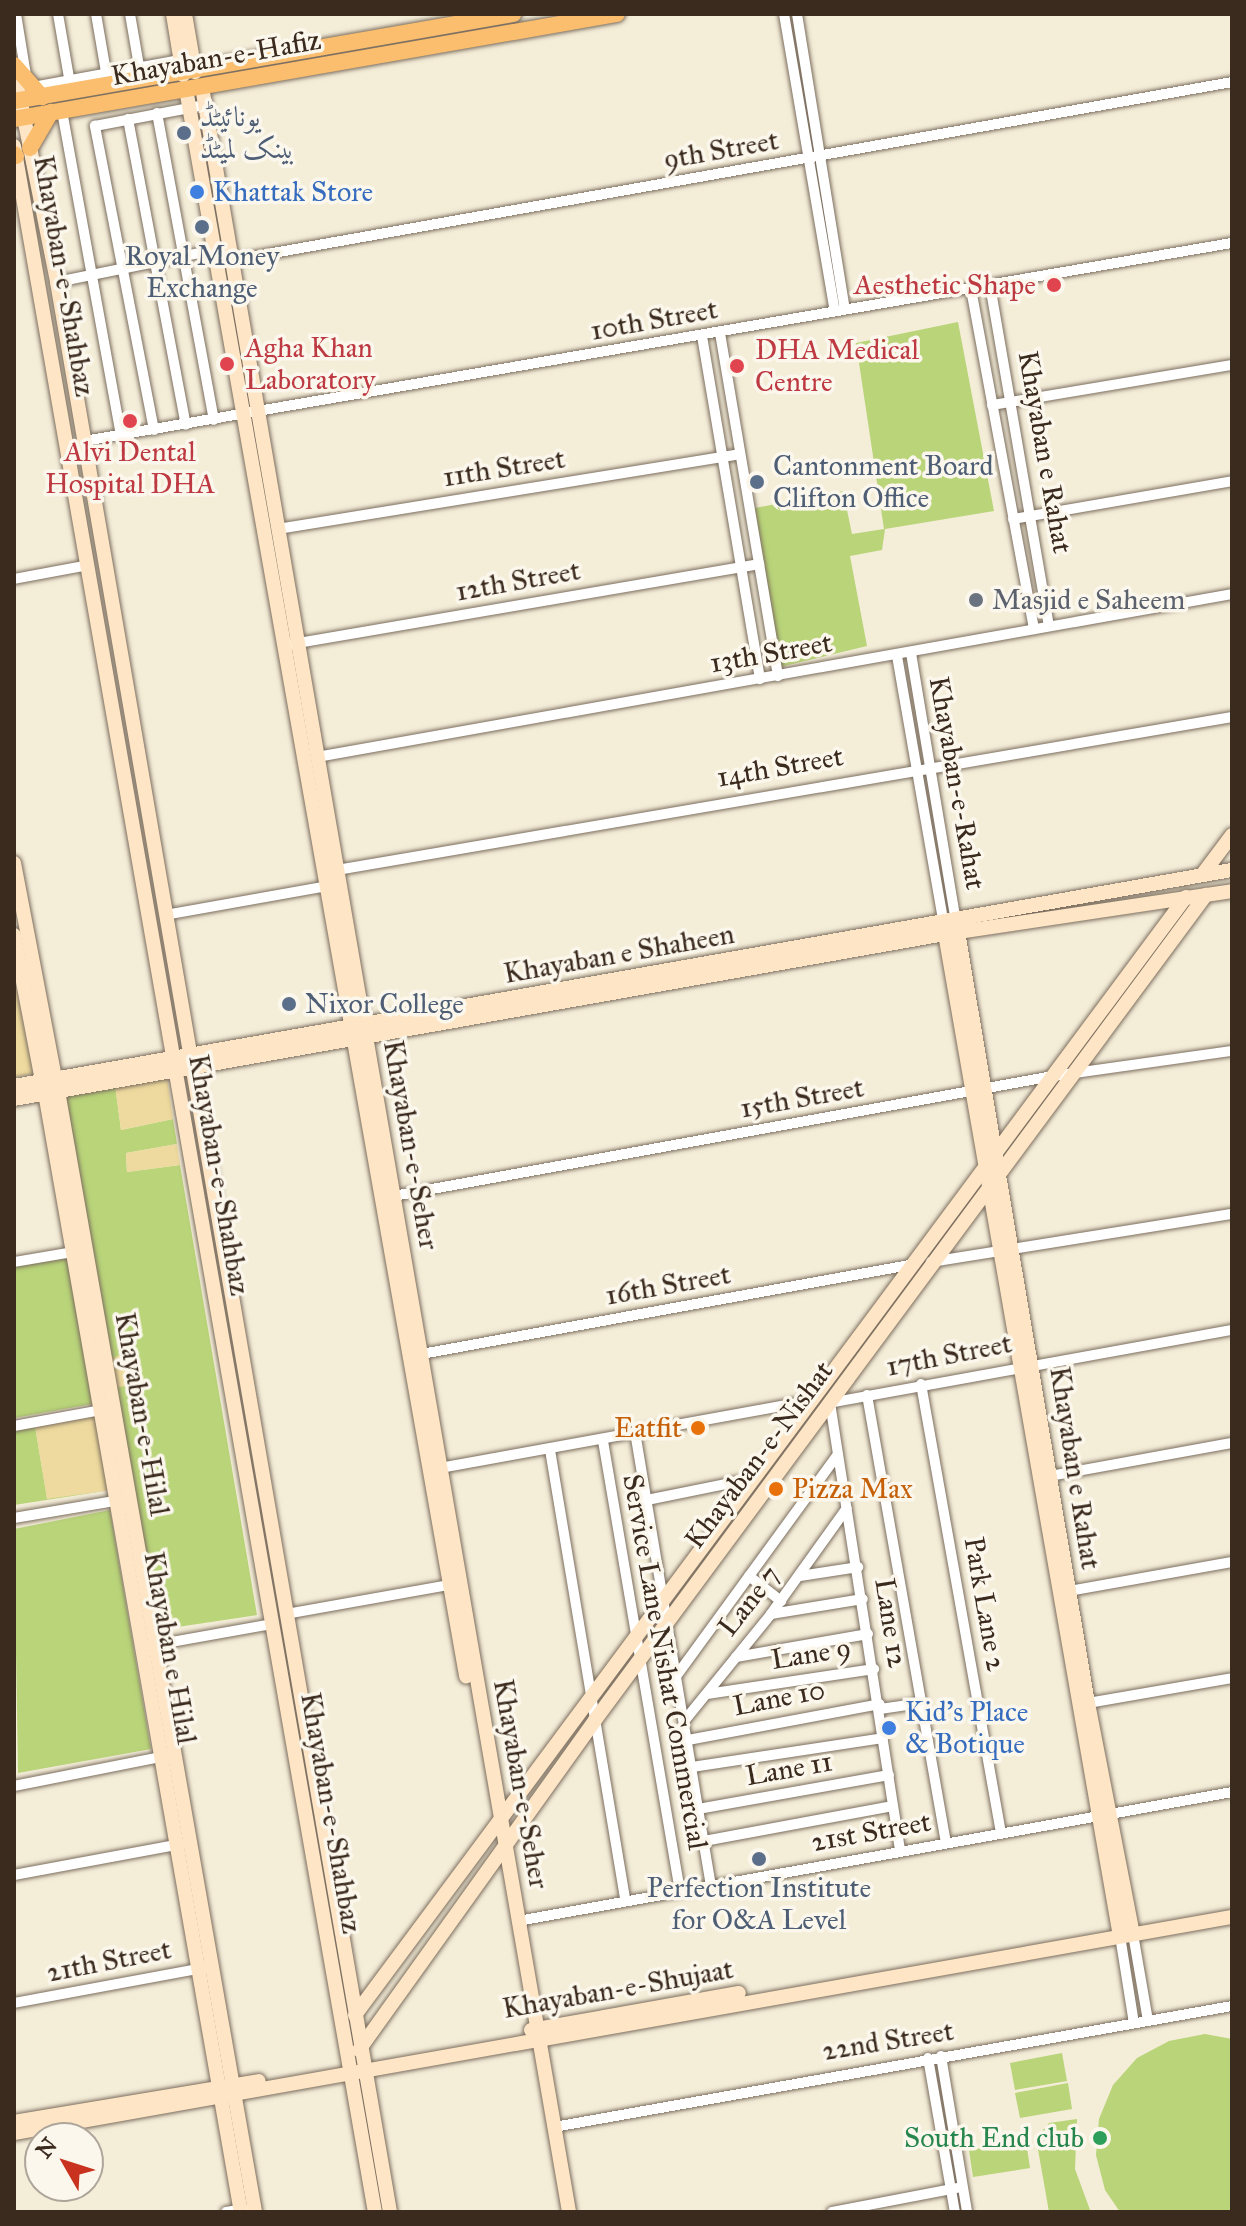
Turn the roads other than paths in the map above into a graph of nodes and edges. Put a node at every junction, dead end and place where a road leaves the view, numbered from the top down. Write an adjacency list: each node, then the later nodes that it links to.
1 (16, 14): 17 (street)
2 (58, 14): 15 (street)
3 (96, 14): 16 (street)
4 (130, 14): 13 (street)
5 (173, 14): 14 (street)
6 (185, 14): 14 (street, Khayaban-e-Seher)
7 (513, 14): 11 (main road, Khayaban-e-Hafiz)
8 (617, 14): 12 (main road, Khayaban-e-Hafiz)
9 (784, 14): 27 (street)
10 (797, 14): 26 (street)
11 (488, 18): 12 (main road); 14 (main road, Khayaban-e-Hafiz)
12 (491, 36): 14 (main road, Khayaban-e-Hafiz)
13 (139, 66): 14 (street); 16 (street)
14 (190, 73): 16 (main road, Khayaban-e-Hafiz); 20 (street, Khayaban-e-Seher); 21 (main road, Khayaban-e-Hafiz)
15 (69, 78): 16 (street); 17 (street)
16 (101, 78): 17 (main road, Khayaban-e-Hafiz)
17 (26, 79): 19 (main road, Khayaban-e-Hafiz); 19 (street, Khayaban-e-Shahbaz)
18 (1232, 82): 26 (street, 9th Street)
19 (17, 100): 23 (street, Khayaban-e-Shahbaz)
20 (197, 106): 22 (street); 29 (street, Khayaban-e-Seher)
21 (57, 112): 23 (main road, Khayaban-e-Hafiz); 25 (main road); 33 (street)
22 (157, 113): 24 (street); 30 (street)
23 (19, 118): 25 (street, Khayaban-e-Shahbaz)
24 (128, 119): 31 (street); 32 (street)
25 (18, 151): 34 (street, Khayaban-e-Shahbaz); 56 (street, Khayaban-e-Shahbaz)
26 (820, 157): 27 (street, 9th Street); 37 (street)
27 (809, 159): 29 (street, 9th Street); 37 (street)
28 (1232, 243): 35 (street, 10th Street)
29 (223, 255): 30 (street, 9th Street); 43 (street, Khayaban-e-Seher)
30 (183, 257): 31 (street, 9th Street); 44 (street)
31 (153, 263): 32 (street, 9th Street); 45 (street)
32 (123, 269): 33 (street, 9th Street); 46 (street)
33 (95, 274): 34 (street, 9th Street); 47 (street)
34 (57, 282): 48 (street, Khayaban-e-Shahbaz)
35 (990, 285): 36 (street, 10th Street); 41 (street, Khayaban e Rahat)
36 (971, 289): 37 (street, 10th Street); 42 (street)
37 (840, 310): 38 (street, 10th Street)
38 (720, 333): 39 (street, 10th Street); 49 (street)
39 (702, 336): 43 (street, 10th Street); 50 (street)
40 (1232, 365): 41 (street)
41 (1010, 402): 42 (street); 52 (street, Khayaban e Rahat)
42 (992, 405): 53 (street)
43 (251, 414): 44 (street, 10th Street); 54 (street, Khayaban-e-Seher); 62 (street, Khayaban-e-Seher)
44 (214, 420): 45 (street, 10th Street)
45 (186, 425): 46 (street, 10th Street)
46 (154, 430): 47 (street, 10th Street)
47 (121, 435): 48 (street, 10th Street)
48 (84, 441): 80 (street, Khayaban-e-Shahbaz)
49 (739, 454): 50 (street, 11th Street); 55 (street)
50 (722, 457): 54 (street, 11th Street); 57 (street)
51 (1232, 481): 52 (street)
52 (1029, 516): 53 (street); 60 (street, Khayaban e Rahat)
53 (1013, 519): 61 (street)
54 (278, 529): 62 (street, Khayaban-e-Seher)
55 (759, 564): 57 (street, 12th Street); 65 (street)
56 (89, 565): 58 (street); 86 (street, Khayaban-e-Shahbaz)
57 (740, 567): 62 (street, 12th Street); 66 (street)
58 (14, 579)
59 (1232, 594): 60 (street, 13th Street)
60 (1049, 626): 61 (street, 13th Street)
61 (1034, 629): 63 (street, 13th Street)
62 (291, 644): 68 (street, Khayaban-e-Seher); 75 (street, Khayaban-e-Seher)
63 (911, 653): 64 (street, 13th Street); 69 (street, Khayaban-e-Rahat)
64 (897, 656): 65 (street, 13th Street); 70 (street, Khayaban-e-Rahat)
65 (778, 676): 66 (street, 13th Street)
66 (760, 679): 68 (street, 13th Street)
67 (1232, 717): 69 (street, 14th Street)
68 (317, 757): 75 (street, Khayaban-e-Seher)
69 (931, 765): 70 (street, 14th Street); 81 (street, Khayaban-e-Rahat)
70 (914, 768): 75 (street, 14th Street); 81 (street, Khayaban-e-Rahat)
71 (1232, 835): 74 (street)
72 (14, 863): 79 (street)
73 (1229, 867): 74 (street, Khayaban e Shaheen)
74 (1202, 875): 81 (street, Khayaban e Shaheen)
75 (334, 880): 80 (street, 14th Street); 83 (street, Khayaban-e-Seher)
76 (1232, 891): 77 (street, Khayaban e Shaheen)
77 (1206, 895): 78 (street, Khayaban e Shaheen); 89 (street, Khayaban-e-Nishat)
78 (1186, 897): 81 (street, Khayaban e Shaheen); 90 (street)
79 (18, 915): 92 (street)
80 (165, 915): 85 (street, Khayaban-e-Shahbaz)
81 (951, 928): 83 (street, Khayaban e Shaheen); 93 (street, Khayaban e Rahat)
82 (14, 935): 92 (street)
83 (359, 1033): 85 (street, Khayaban e Shaheen); 87 (street, Khayaban e Shaheen); 97 (street, Khayaban-e-Seher)
84 (1232, 1051): 89 (street, 15th Street)
85 (189, 1054): 86 (street, Khayaban e Shaheen); 87 (street, Khayaban-e-Shahbaz)
86 (171, 1057): 88 (street, Khayaban-e-Shahbaz); 92 (street, Khayaban e Shaheen)
87 (193, 1069): 88 (street, Khayaban e Shaheen); 134 (street, Khayaban-e-Shahbaz)
88 (174, 1073): 92 (street, Khayaban e Shaheen); 137 (street, Khayaban-e-Shahbaz)
89 (1073, 1074): 90 (street, 15th Street); 96 (street, Khayaban-e-Nishat)
90 (1053, 1076): 93 (street, 15th Street); 95 (street)
91 (14, 1086): 92 (street, Khayaban e Shaheen)
92 (50, 1086): 94 (street, Khayaban e Shaheen); 99 (street)
93 (981, 1091): 95 (street, Khayaban e Rahat); 96 (street, Khayaban e Rahat); 97 (street, 15th Street)
94 (14, 1099)
95 (998, 1152): 96 (street, Khayaban e Rahat)
96 (993, 1174): 100 (street, Khayaban e Rahat); 101 (street, Khayaban-e-Nishat); 103 (street, Khayaban-e-Nishat)
97 (387, 1197): 105 (street, Khayaban-e-Seher)
98 (1232, 1214): 100 (street)
99 (80, 1250): 102 (street); 111 (street, Khayaban e Hilal)
100 (1006, 1251): 101 (street, 16th Street); 106 (street, Khayaban e Rahat)
101 (936, 1261): 103 (street, 16th Street); 110 (street, Khayaban-e-Nishat)
102 (14, 1262)
103 (913, 1264): 105 (street, 16th Street); 109 (street, Khayaban-e-Nishat)
104 (1232, 1330): 106 (street, 17th Street)
105 (415, 1355): 118 (street, Khayaban-e-Seher); 129 (street, Khayaban-e-Seher)
106 (1025, 1365): 107 (street, 17th Street); 119 (street, Khayaban e Rahat); 162 (street, Khayaban e Rahat)
107 (921, 1384): 108 (street, 17th Street); 164 (street, Park Lane 2)
108 (867, 1395): 110 (street, 17th Street); 148 (street)
109 (810, 1399): 110 (street, 17th Street); 113 (street, 17th Street); 120 (street, Khayaban-e-Nishat)
110 (830, 1403): 117 (street, Lane 12); 136 (street, Khayaban-e-Nishat)
111 (107, 1409): 112 (street); 121 (street, Khayaban e Hilal)
112 (14, 1426)
113 (635, 1432): 114 (street, 17th Street); 122 (street)
114 (603, 1441): 116 (street, 17th Street); 139 (street, Service Lane Nishat Commercial)
115 (1232, 1443): 119 (street)
116 (550, 1450): 118 (street, 17th Street); 147 (street)
117 (838, 1454): 123 (street, Lane 12); 127 (street)
118 (440, 1468): 129 (street, Khayaban-e-Seher)
119 (1050, 1476): 130 (street, Khayaban e Rahat)
120 (755, 1478): 122 (street); 132 (street, Khayaban-e-Nishat)
121 (124, 1499): 124 (street); 140 (street, Khayaban e Hilal)
122 (647, 1500): 132 (street)
123 (847, 1508): 126 (street, Lane 12); 128 (street, Lane 7)
124 (14, 1518)
125 (1232, 1562): 130 (street)
126 (858, 1567): 128 (street); 131 (street, Lane 12)
127 (749, 1576): 133 (street); 144 (street)
128 (800, 1576): 133 (street, Lane 7)
129 (455, 1584): 134 (street); 163 (street, Khayaban-e-Seher)
130 (1069, 1591): 149 (street, Khayaban e Rahat)
131 (863, 1599): 135 (street); 138 (street, Lane 12)
132 (664, 1600): 136 (street); 139 (street, Khayaban-e-Nishat)
133 (781, 1601): 135 (street, Lane 7)
134 (286, 1614): 181 (street, Khayaban-e-Shahbaz)
135 (771, 1614): 141 (street, Lane 7)
136 (667, 1623): 142 (street, Khayaban-e-Nishat); 144 (street)
137 (272, 1624): 140 (street); 187 (street, Khayaban-e-Shahbaz)
138 (868, 1634): 141 (street); 143 (street, Lane 12)
139 (637, 1637): 142 (street, Service Lane Nishat Commercial); 147 (street, Khayaban-e-Nishat)
140 (150, 1646): 155 (street, Khayaban e Hilal)
141 (736, 1657): 146 (street, Lane 7)
142 (639, 1661): 151 (street, Khayaban-e-Nishat); 172 (street, Service Lane Nishat Commercial)
143 (874, 1669): 146 (street, Lane 9); 150 (street, Lane 12)
144 (677, 1675): 152 (street)
145 (1232, 1678): 149 (street)
146 (707, 1694): 152 (street, Lane 7)
147 (592, 1696): 151 (street); 163 (street, Khayaban-e-Nishat)
148 (921, 1703): 150 (street, Lane 10); 167 (street)
149 (1088, 1703): 162 (street, Khayaban e Rahat)
150 (880, 1707): 153 (street, Lane 12); 154 (street, Lane 10)
151 (595, 1720): 169 (street, Khayaban-e-Nishat); 173 (street)
152 (685, 1720): 154 (street)
153 (883, 1738): 156 (street); 157 (street, Lane 12)
154 (688, 1740): 156 (street)
155 (169, 1755): 158 (street); 166 (street)
156 (692, 1767): 161 (street)
157 (889, 1775): 160 (street, Lane 12); 161 (street, Lane 11)
158 (14, 1786)
159 (1232, 1792): 162 (street, 21st Street)
160 (893, 1806): 165 (street); 168 (street, Lane 12)
161 (698, 1809): 165 (street)
162 (1102, 1815): 164 (street, 21st Street); 177 (street, Khayaban e Rahat)
163 (497, 1827): 169 (street, Khayaban-e-Seher); 181 (street, Khayaban-e-Nishat)
164 (1001, 1833): 167 (street, 21st Street)
165 (704, 1841): 171 (street)
166 (184, 1843): 170 (street); 178 (street)
167 (946, 1843): 168 (street, 21st Street)
168 (900, 1850): 171 (street, 21st Street)
169 (502, 1852): 176 (street, Khayaban-e-Seher); 184 (street, Khayaban-e-Seher); 187 (street, Khayaban-e-Nishat)
170 (14, 1875)
171 (711, 1885): 172 (street, 21st Street)
172 (680, 1891): 173 (street, 21st Street)
173 (625, 1900): 176 (street, 21st Street)
174 (1232, 1907): 177 (street, Khayaban-e-Shujaat)
175 (1232, 1917): 177 (street, Khayaban-e-Shujaat)
176 (518, 1921): 184 (street, Khayaban-e-Seher)
177 (1126, 1930): 182 (street, Khayaban e Rahat); 183 (street, Khayaban e Rahat); 184 (street, Khayaban-e-Shujaat)
178 (206, 1968): 179 (street, 21th Street); 188 (street)
179 (14, 2003)
180 (1232, 2006): 182 (street, 22nd Street)
181 (355, 2015): 187 (street, Khayaban-e-Shahbaz)
182 (1148, 2021): 183 (street, 22nd Street)
183 (1134, 2023): 185 (street, 22nd Street)
184 (534, 2035): 187 (street, Khayaban-e-Shujaat); 190 (street, Khayaban-e-Seher); 197 (street, Khayaban-e-Seher)
185 (941, 2056): 186 (street, 22nd Street); 192 (street)
186 (928, 2058): 190 (street, 22nd Street); 193 (street)
187 (359, 2065): 188 (street); 195 (street, Khayaban-e-Shahbaz); 196 (street, Khayaban-e-Shahbaz)
188 (225, 2091): 189 (street); 191 (street); 194 (street)
189 (14, 2122)
190 (554, 2127): 198 (street, Khayaban-e-Seher)
191 (14, 2133)
192 (963, 2187): 193 (street); 201 (street)
193 (951, 2189): 199 (street); 200 (street)
194 (243, 2211)
195 (375, 2212)
196 (390, 2212)
197 (561, 2212)
198 (569, 2212)
199 (832, 2212)
200 (955, 2212)
201 (967, 2212)

